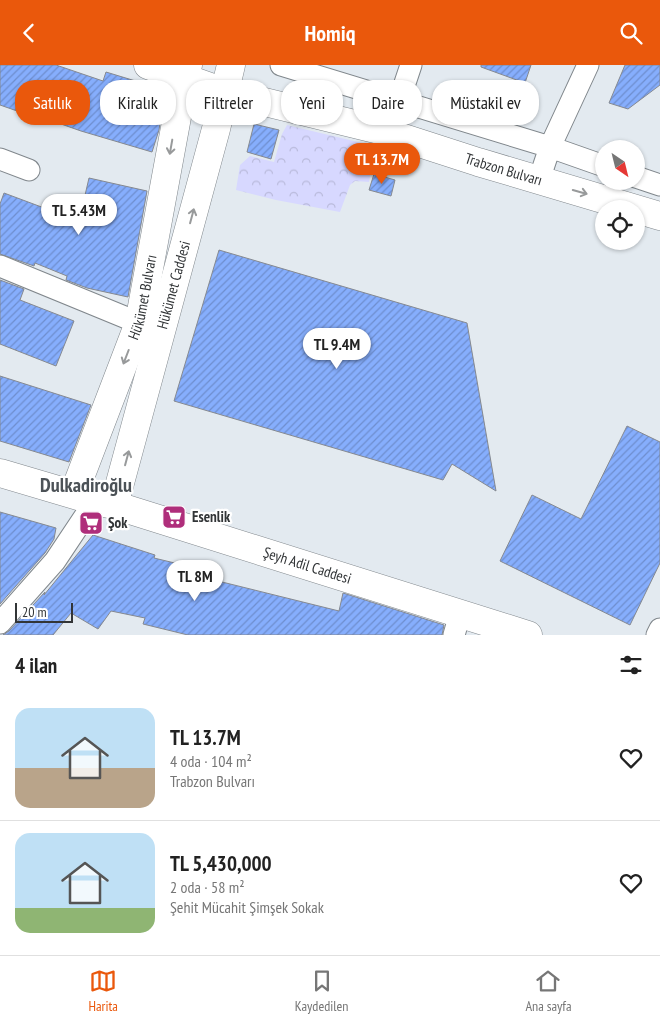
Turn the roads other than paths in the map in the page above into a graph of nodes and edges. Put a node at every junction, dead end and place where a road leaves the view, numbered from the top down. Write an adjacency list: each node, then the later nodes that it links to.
1 (148, 65): 6 (main road, Trabzon Bulvarı)
2 (231, 65): 8 (main road, Hükümet Caddesi)
3 (281, 65): 10 (street)
4 (411, 65): 9 (street)
5 (588, 65): 16 (street)
6 (186, 72): 7 (main road, Trabzon Bulvarı); 25 (main road, Hükümet Bulvarı, one-way to 25)
7 (201, 80)
8 (227, 80)
9 (406, 80)
10 (353, 87)
11 (271, 104): 15 (main road, Trabzon Bulvarı)
12 (422, 108): 16 (street)
13 (216, 125): 27 (main road, Hükümet Caddesi, one-way to 13)
14 (392, 125): 15 (street)
15 (390, 134): 20 (main road, Trabzon Bulvarı)
16 (550, 147): 18 (street); 20 (street)
17 (0, 159): 19 (street)
18 (595, 163)
19 (29, 169)
20 (539, 180): 23 (main road, Trabzon Bulvarı, one-way to 23)
21 (645, 180): 22 (street)
22 (660, 185)
23 (660, 215)
24 (0, 266): 25 (street)
25 (138, 323): 27 (main road, Hükümet Bulvarı, one-way to 27)
26 (0, 473): 27 (main road, Şeyh Adil Caddesi)
27 (94, 499): 28 (street); 29 (main road, Şeyh Adil Caddesi)
28 (0, 623)
29 (457, 625): 31 (main road, Şeyh Adil Caddesi)
30 (660, 629): 32 (street)
31 (528, 635)
32 (657, 635)

